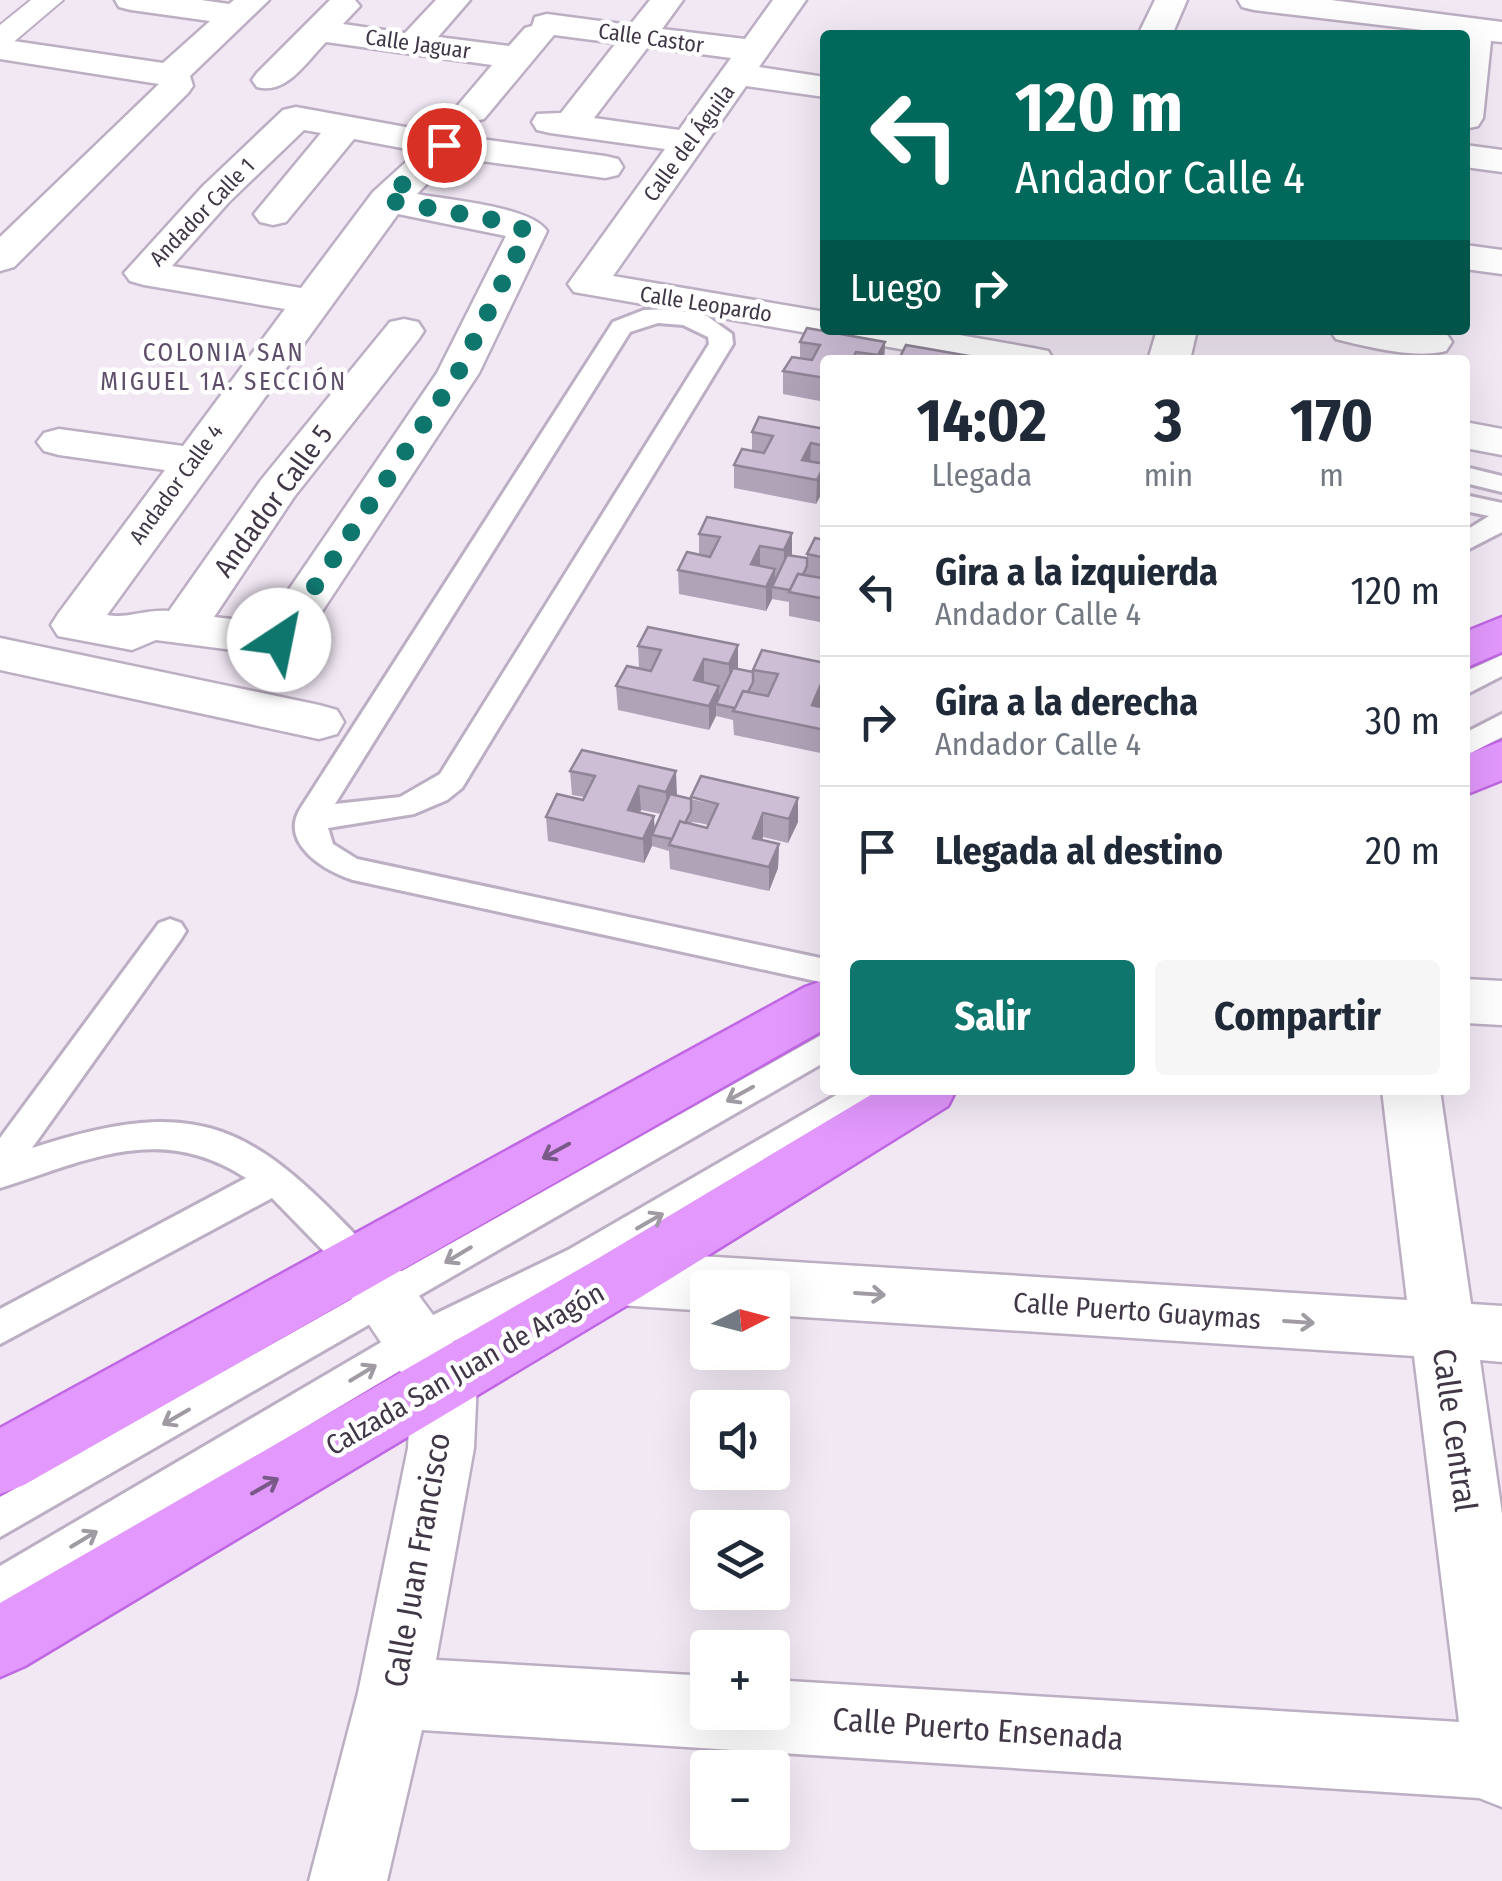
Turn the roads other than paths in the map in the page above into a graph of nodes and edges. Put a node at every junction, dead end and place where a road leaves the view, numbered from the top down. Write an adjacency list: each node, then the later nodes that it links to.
1 (49, 0): 16 (street)
2 (349, 0): 14 (street)
3 (620, 0): 8 (street)
4 (790, 0): 20 (street, Calle del Águila)
5 (1171, 0): 12 (street)
6 (146, 1): 9 (street)
7 (439, 3): 17 (street)
8 (665, 3): 15 (street)
9 (245, 8): 22 (street)
10 (558, 12): 15 (street, Calle Castor); 19 (street, Andador Calle 4)
11 (1268, 13): 13 (street)
12 (1157, 30)
13 (1488, 30): 21 (street)
14 (317, 31): 17 (street, Calle Jaguar); 23 (street)
15 (639, 36): 20 (street, Calle Castor); 27 (street)
16 (0, 39)
17 (414, 43): 19 (street, Calle Jaguar)
18 (0, 49): 22 (street)
19 (518, 58): 26 (street, Andador Calle 4)
20 (747, 63): 24 (street, Calle Castor); 28 (street, Calle del Águila)
21 (1470, 73)
22 (173, 80): 35 (street)
23 (269, 80)
24 (820, 85)
25 (327, 115): 26 (street); 34 (street); 39 (street, Andador Calle 1)
26 (450, 120): 27 (street); 31 (street); 34 (street, Andador Calle 4)
27 (570, 125): 28 (street)
28 (689, 142): 38 (street, Calle del Águila)
29 (1470, 157): 30 (street)
30 (1502, 161)
31 (578, 170)
32 (1470, 181): 33 (street)
33 (1502, 185)
34 (350, 214): 39 (street, Andador Calle 4); 56 (street)
35 (0, 258)
36 (1470, 258): 37 (street)
37 (1502, 262)
38 (588, 284): 40 (street, Calle Leopardo)
39 (310, 301): 49 (street, Andador Calle 4)
40 (820, 323)
41 (404, 331): 56 (street, Andador Calle 5)
42 (899, 335): 45 (street)
43 (1379, 335): 44 (street)
44 (1432, 344)
45 (1006, 355)
46 (1470, 436): 48 (street)
47 (59, 442): 49 (street)
48 (1502, 442)
49 (193, 461): 56 (street, Andador Calle 4)
50 (1470, 477): 51 (lane)
51 (1502, 484)
52 (1470, 504): 53 (lane)
53 (1502, 511)
54 (1502, 520): 55 (lane)
55 (1470, 539)
56 (183, 628)
57 (1502, 632): 58 (main road)
58 (1470, 649)
59 (0, 654): 62 (street)
60 (1502, 664): 61 (lane)
61 (1470, 682)
62 (319, 722)
63 (1502, 724): 64 (lane)
64 (1470, 743)
65 (1502, 758): 66 (main road)
66 (1470, 774)
67 (311, 817): 67 (lane); 69 (lane)
68 (170, 931): 77 (lane)
69 (820, 970)
70 (1470, 1001): 71 (street)
71 (1502, 1003)
72 (820, 1006): 83 (main road, Calzada San Juan de Aragón, one-way to 83)
73 (820, 1049): 83 (lane, one-way to 83)
74 (865, 1095): 83 (lane, one-way to 74)
75 (919, 1095): 80 (main road, Calzada San Juan de Aragón)
76 (1412, 1095): 85 (street, Calle Central)
77 (0, 1165)
78 (0, 1173): 79 (lane)
79 (276, 1179): 83 (lane); 84 (lane)
80 (620, 1278): 81 (street, Calle Puerto Guaymas); 83 (main road, Calzada San Juan de Aragón)
81 (690, 1283)
82 (790, 1289): 85 (street, Calle Puerto Guaymas, one-way to 85)
83 (401, 1320): 86 (main road, Calzada San Juan de Aragón); 87 (lane, one-way to 87); 88 (lane, one-way to 83); 89 (main road, Calzada San Juan de Aragón, one-way to 83); 90 (street, Calle Juan Francisco)
84 (0, 1328)
85 (1472, 1333): 91 (street, Calle Central)
86 (0, 1463)
87 (0, 1518)
88 (0, 1588)
89 (0, 1642)
90 (394, 1693): 91 (street, Calle Puerto Ensenada); 93 (street, Calle Juan Francisco)
91 (1501, 1762): 92 (street, Calle Central)
92 (1502, 1770)
93 (348, 1881)

